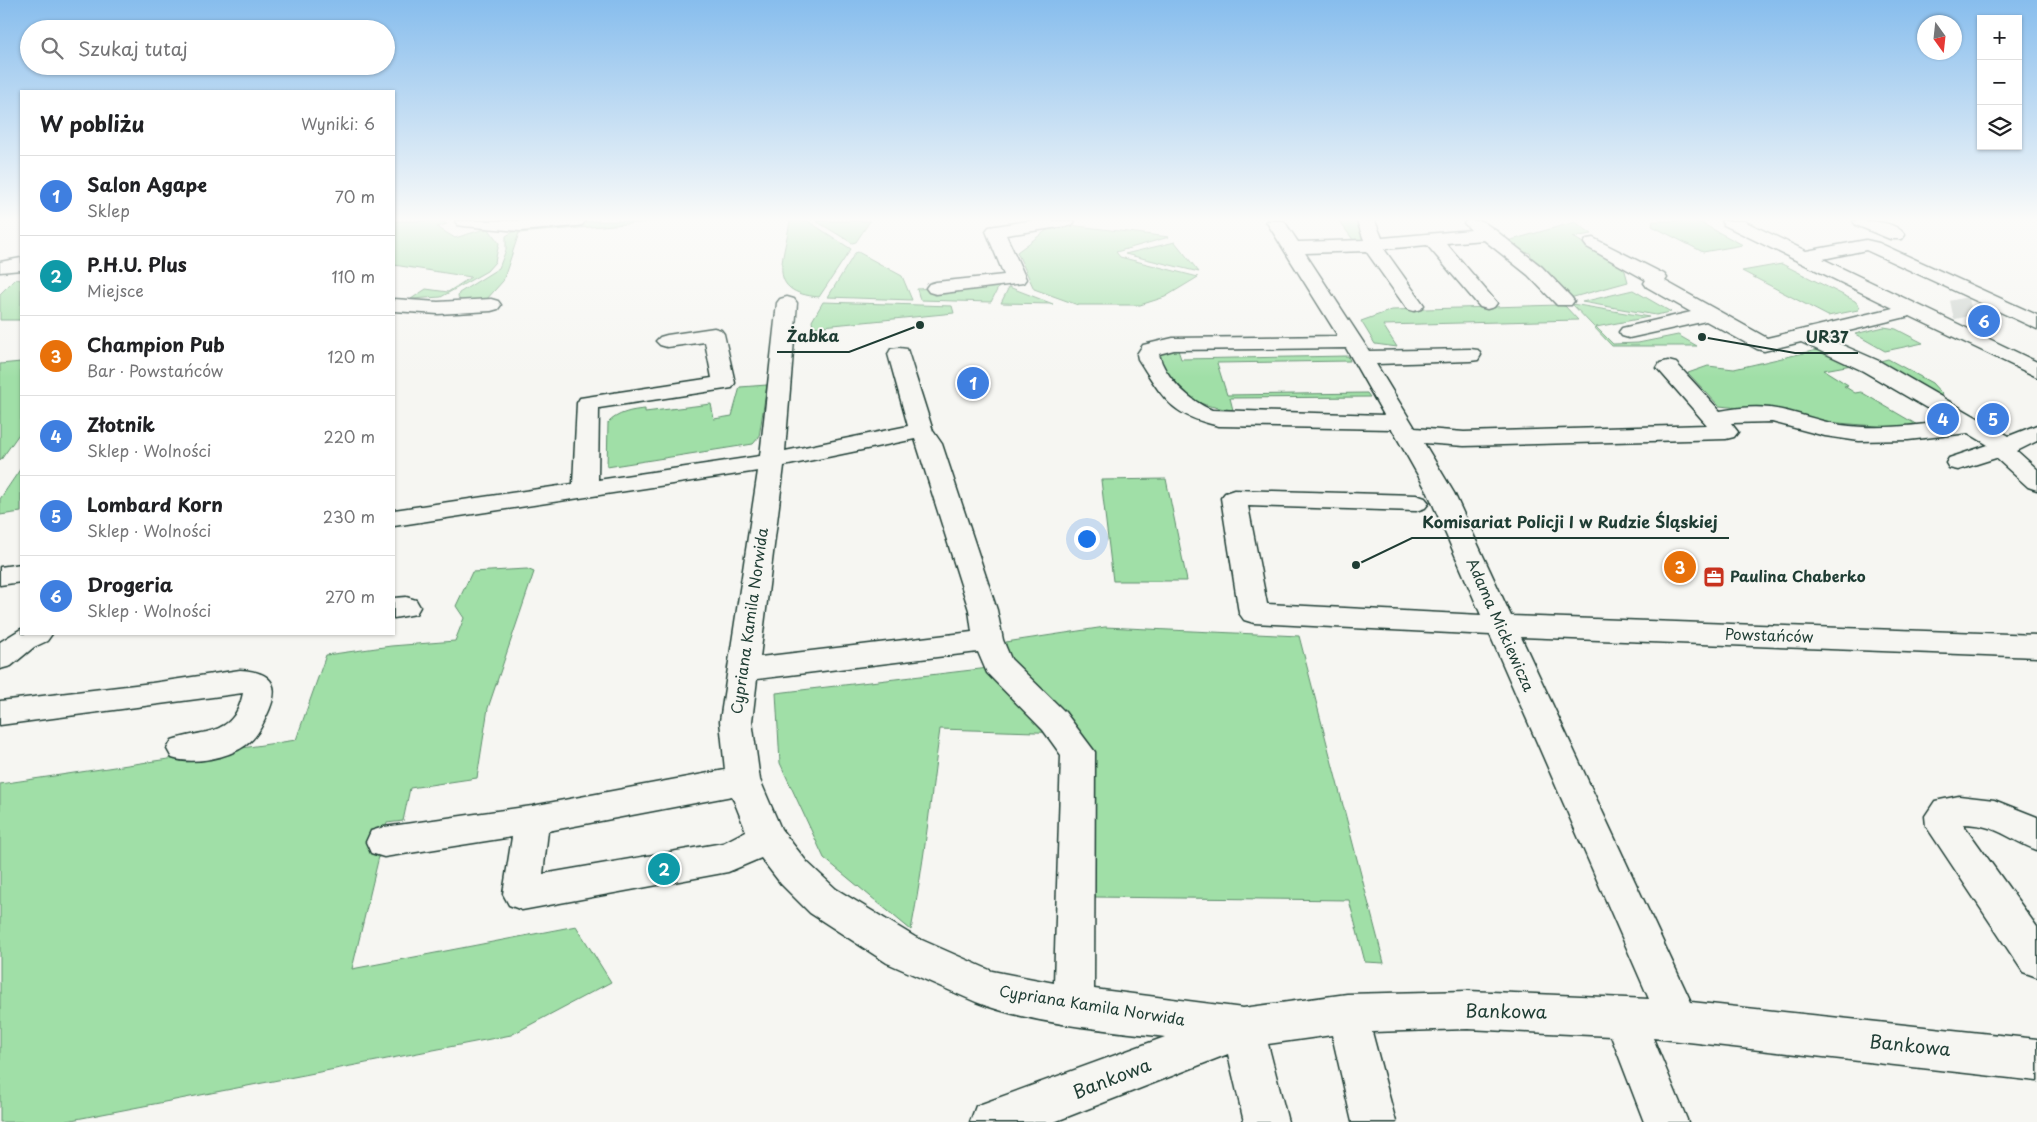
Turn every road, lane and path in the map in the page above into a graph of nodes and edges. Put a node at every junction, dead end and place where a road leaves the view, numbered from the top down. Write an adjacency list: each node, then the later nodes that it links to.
1 (1013, 273): 9 (street)
2 (1310, 273): 23 (street, Adama Mickiewicza)
3 (1391, 273): 15 (street)
4 (1462, 273): 12 (street)
5 (1536, 273): 10 (street)
6 (1649, 273): 18 (street)
7 (1836, 273): 17 (street)
8 (1926, 273): 19 (street)
9 (936, 288)
10 (1564, 301)
11 (787, 303): 34 (street, Cypriana Kamila Norwida)
12 (1487, 303)
13 (395, 305): 14 (street)
14 (491, 305)
15 (1414, 305)
16 (1952, 310): 17 (street)
17 (1917, 313): 21 (street); 27 (street)
18 (1710, 314): 20 (street); 21 (street)
19 (2037, 323)
20 (1630, 332)
21 (1802, 335): 29 (street)
22 (667, 341): 37 (street)
23 (1357, 350): 25 (street); 30 (street, Adama Mickiewicza); 30 (street)
24 (899, 354): 31 (street)
25 (1470, 355)
26 (1668, 368): 28 (street)
27 (2037, 370)
28 (1714, 419): 29 (street); 30 (street)
29 (1973, 425): 33 (street)
30 (1405, 429): 42 (street, Adama Mickiewicza)
31 (921, 431): 34 (street); 43 (street)
32 (2037, 432): 33 (street)
33 (2003, 447): 35 (street); 36 (street)
34 (772, 462): 37 (street); 45 (street, Cypriana Kamila Norwida)
35 (1958, 463)
36 (2037, 482)
37 (585, 490): 39 (street)
38 (1416, 503): 42 (street, Powstańców)
39 (395, 518)
40 (20, 573): 41 (street)
41 (0, 576)
42 (1500, 626): 44 (street, Powstańców); 57 (street, Adama Mickiewicza)
43 (988, 640): 45 (street); 54 (street)
44 (2037, 646)
45 (742, 670): 48 (street, Cypriana Kamila Norwida)
46 (0, 713): 47 (street)
47 (184, 749)
48 (743, 780): 49 (street); 51 (street, Cypriana Kamila Norwida)
49 (532, 820): 51 (street); 52 (street)
50 (2037, 835): 53 (street)
51 (767, 838): 54 (street, Cypriana Kamila Norwida)
52 (384, 842)
53 (2037, 959)
54 (1074, 1006): 58 (street, Cypriana Kamila Norwida)
55 (1346, 1014): 56 (street, Bankowa); 58 (street, Bankowa); 62 (street)
56 (1624, 1017): 57 (street, Bankowa); 63 (street)
57 (1679, 1020): 59 (street, Bankowa)
58 (1243, 1028): 60 (street, Bankowa); 61 (street)
59 (2037, 1060)
60 (992, 1122)
61 (1266, 1122)
62 (1374, 1122)
63 (1666, 1122)

